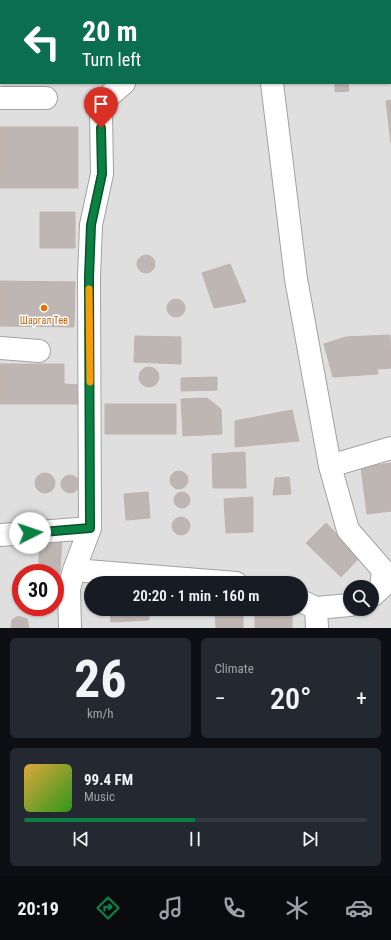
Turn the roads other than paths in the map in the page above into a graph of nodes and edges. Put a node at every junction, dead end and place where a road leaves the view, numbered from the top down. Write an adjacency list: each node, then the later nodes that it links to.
1 (123, 84): 9 (street)
2 (272, 84): 8 (street)
3 (0, 98): 4 (street)
4 (46, 98)
5 (0, 348): 6 (street)
6 (39, 351)
7 (391, 448): 8 (street)
8 (330, 466): 13 (street)
9 (90, 528): 10 (street); 11 (street)
10 (0, 535)
11 (74, 570): 12 (street); 16 (street)
12 (149, 576)
13 (379, 590)
14 (343, 606): 15 (street)
15 (311, 612)
16 (70, 628)

